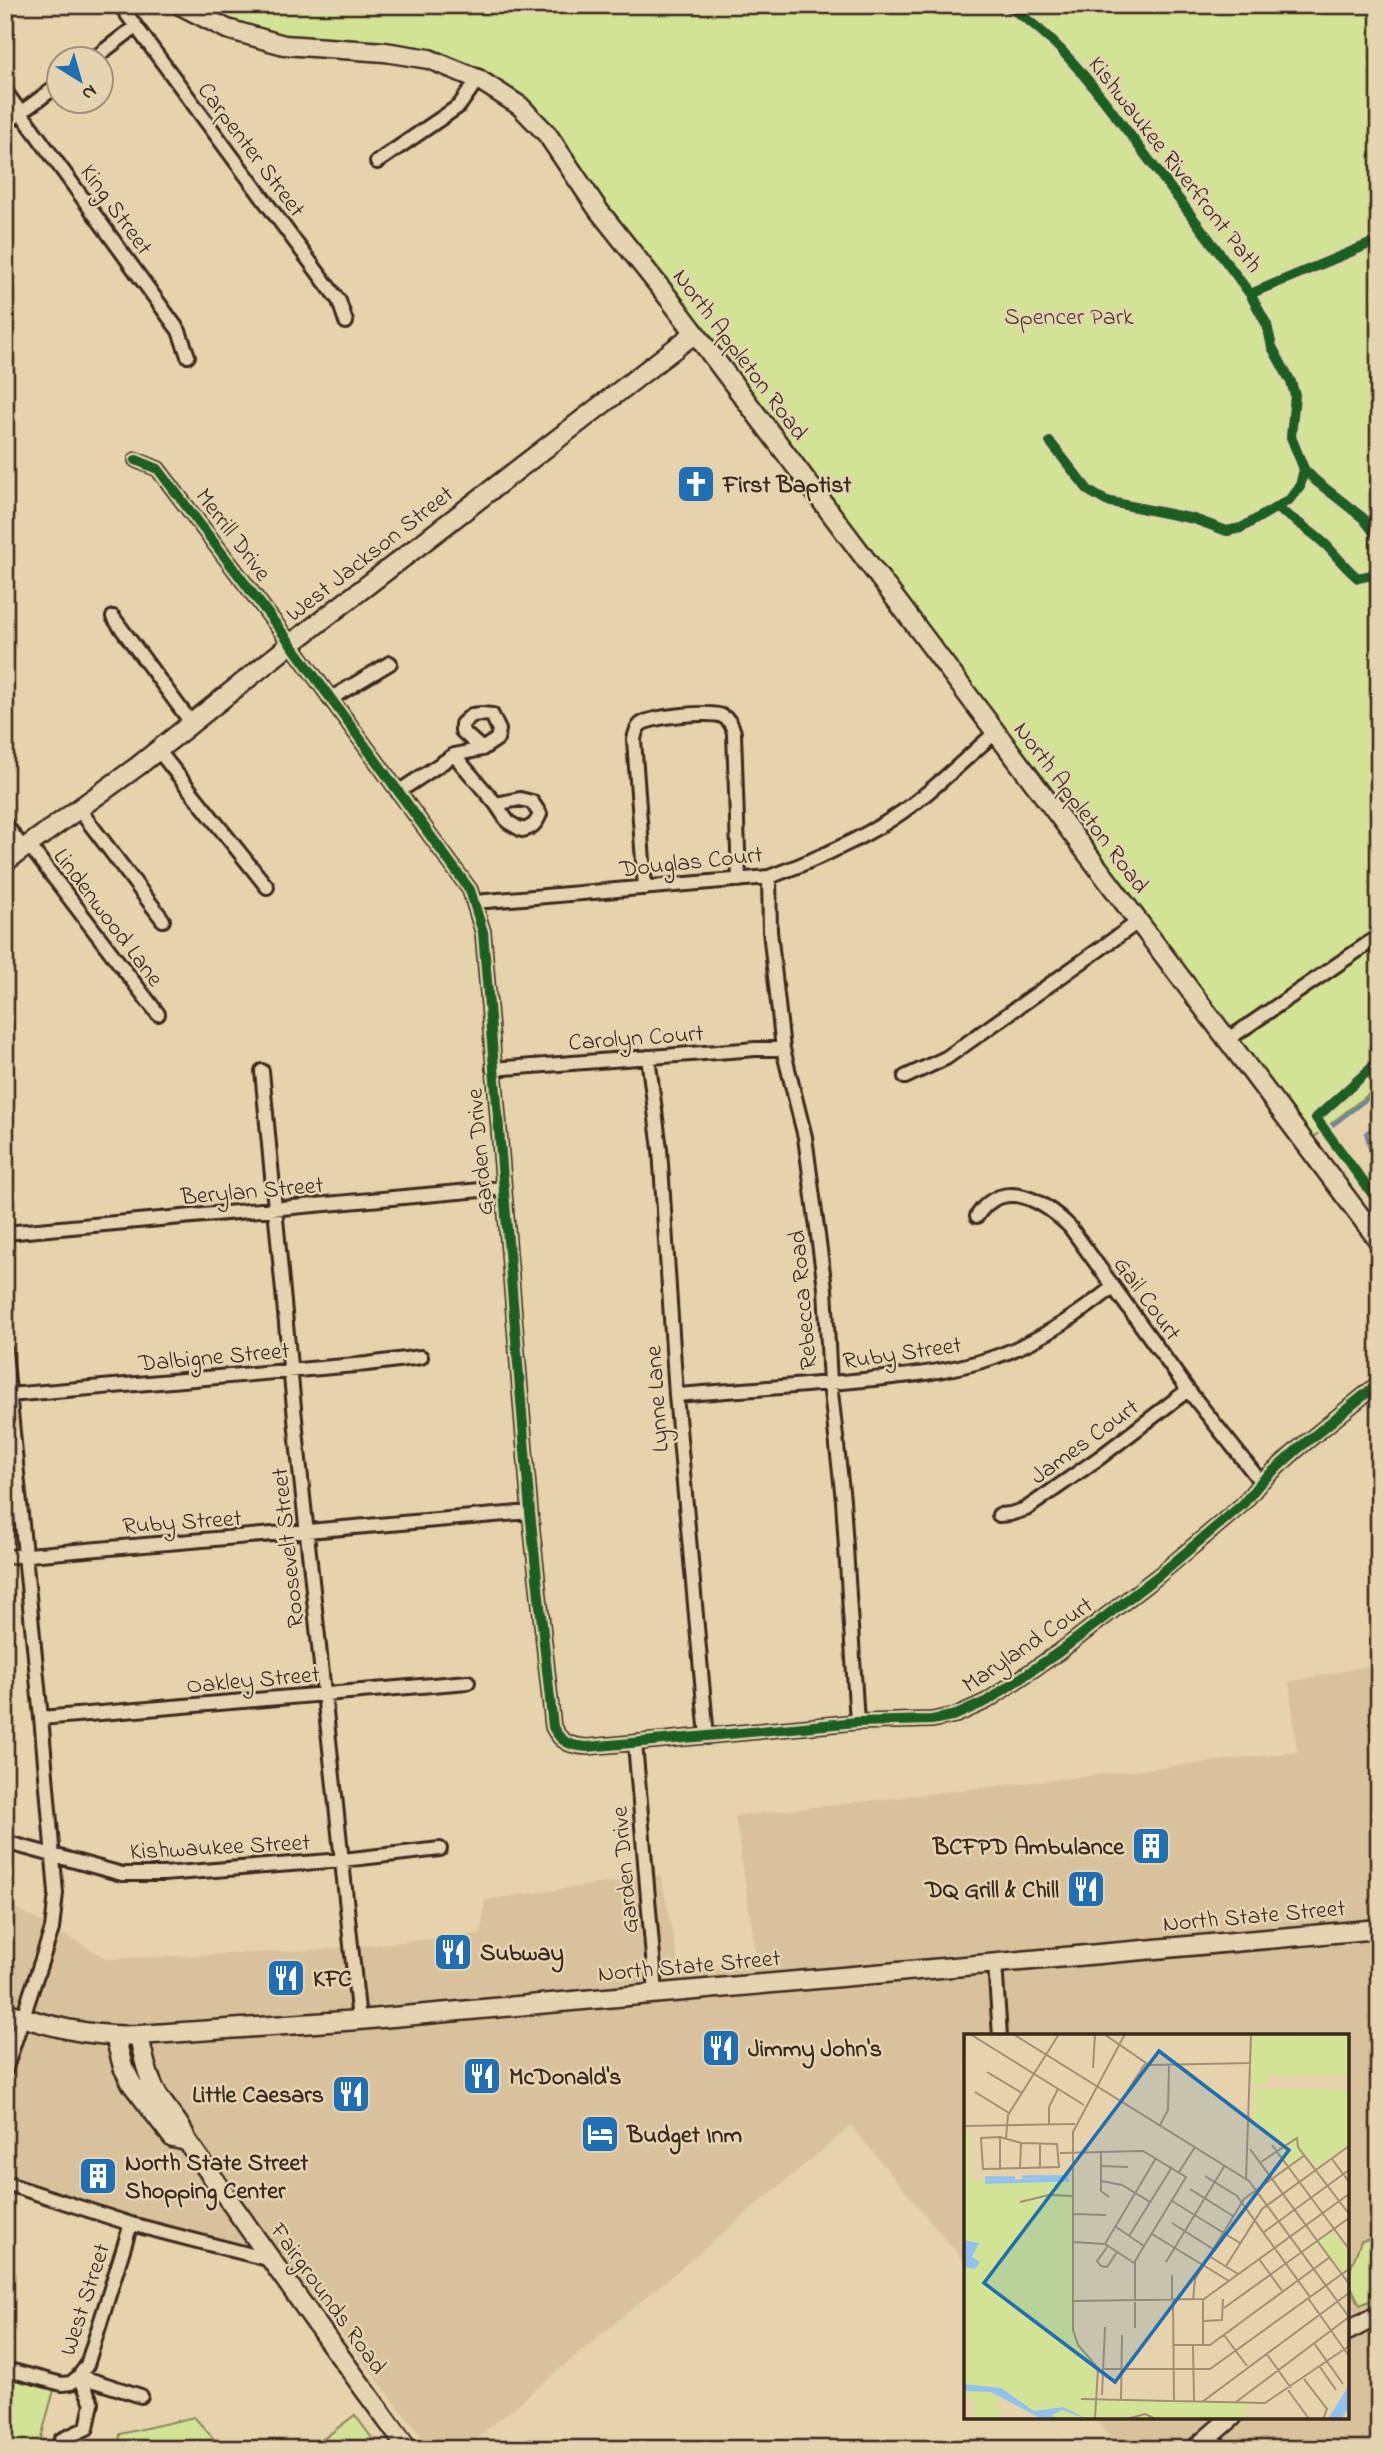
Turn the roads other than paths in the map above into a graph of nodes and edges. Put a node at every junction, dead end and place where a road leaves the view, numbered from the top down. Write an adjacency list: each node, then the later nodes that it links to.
1 (120, 5): 3 (street, Carpenter Street)
2 (180, 5): 5 (main road, North Appleton Road)
3 (135, 27): 4 (street); 11 (street, Carpenter Street)
4 (110, 46)
5 (478, 79): 10 (street); 12 (main road, North Appleton Road)
6 (5, 91): 8 (street, King Street)
7 (46, 93): 8 (street)
8 (21, 112): 9 (street); 13 (street, King Street)
9 (5, 124)
10 (377, 162)
11 (346, 322)
12 (695, 333): 16 (main road, West Jackson Street); 20 (main road, North Appleton Road)
13 (188, 356)
14 (136, 460): 16 (street, Merrill Drive)
15 (113, 617): 19 (street)
16 (291, 644): 18 (street, Garden Drive); 19 (main road, West Jackson Street)
17 (390, 663): 18 (street)
18 (330, 699): 24 (street, Garden Drive)
19 (192, 724): 22 (main road, West Jackson Street)
20 (995, 733): 30 (street, Douglas Court); 36 (main road, North Appleton Road)
21 (482, 749): 23 (street)
22 (158, 750): 26 (main road, West Jackson Street); 32 (street)
23 (454, 755): 24 (street); 25 (street)
24 (398, 792): 34 (street, Garden Drive)
25 (496, 804)
26 (78, 808): 28 (main road, West Jackson Street); 35 (street)
27 (5, 824): 28 (street, Lindenwood Lane)
28 (25, 846): 29 (main road, West Jackson Street); 38 (street, Lindenwood Lane)
29 (5, 862)
30 (769, 877): 31 (street, Douglas Court); 40 (street, Rebecca Road)
31 (739, 880): 33 (street, Douglas Court); 33 (street)
32 (267, 887)
33 (645, 888): 34 (street, Douglas Court)
34 (475, 902): 42 (street, Garden Drive)
35 (163, 920)
36 (1138, 922): 39 (main road, North Appleton Road); 44 (street, North Appleton Road)
37 (1379, 936): 39 (street)
38 (158, 1014)
39 (1227, 1040): 49 (main road, North Appleton Road)
40 (783, 1049): 41 (street, Carolyn Court); 54 (street, Rebecca Road)
41 (648, 1057): 42 (street, Carolyn Court); 58 (street, Lynne Lane)
42 (493, 1069): 45 (street, Garden Drive)
43 (262, 1071): 46 (street, Roosevelt Street)
44 (905, 1077)
45 (503, 1188): 46 (street, Berylan Street); 60 (street, Garden Drive)
46 (274, 1209): 48 (street, Berylan Street); 53 (street, Roosevelt Street)
47 (977, 1216): 50 (street, Gail Court)
48 (5, 1233)
49 (1379, 1241)
50 (1113, 1287): 54 (street, Ruby Street); 56 (street, Gail Court)
51 (5, 1351): 57 (street)
52 (421, 1357): 53 (street, Dalbigne Street)
53 (290, 1371): 57 (street, Dalbigne Street); 62 (street, Roosevelt Street)
54 (830, 1383): 58 (street, Ruby Street); 69 (street, Rebecca Road)
55 (1379, 1383): 59 (street, Maryland Court)
56 (1188, 1390): 59 (street, Gail Court); 61 (street, James Court)
57 (9, 1395): 63 (street)
58 (676, 1395): 70 (street, Lynne Lane)
59 (1261, 1482): 69 (street, Maryland Court)
60 (530, 1512): 62 (street, Ruby Street); 67 (street, Garden Drive)
61 (999, 1515)
62 (306, 1532): 63 (street, Ruby Street); 66 (street, Roosevelt Street)
63 (25, 1556): 64 (street, Ruby Street); 68 (street)
64 (5, 1557)
65 (468, 1682): 66 (street, Oakley Street)
66 (324, 1694): 68 (street, Oakley Street); 75 (street, Roosevelt Street)
67 (551, 1716): 71 (street, Maryland Court)
68 (41, 1718): 74 (street)
69 (858, 1723): 70 (street, Maryland Court)
70 (707, 1737): 71 (street, Maryland Court)
71 (635, 1743): 78 (street, Garden Drive)
72 (5, 1842): 74 (street, Kishwaukee Street)
73 (440, 1849): 75 (street, Kishwaukee Street)
74 (54, 1857): 75 (street, Kishwaukee Street); 79 (street)
75 (343, 1860): 80 (street, Roosevelt Street)
76 (1379, 1929): 77 (main road, North State Street)
77 (995, 1963): 78 (main road, North State Street); 81 (street)
78 (656, 1993): 80 (main road, North State Street)
79 (13, 2015): 83 (main road, North State Street); 84 (street)
80 (359, 2020): 82 (main road, North State Street)
81 (1000, 2034)
82 (139, 2035): 83 (main road, North State Street); 85 (main road, Fairgrounds Road)
83 (115, 2036): 85 (main road, Fairgrounds Road)
84 (5, 2071)
85 (187, 2141): 88 (main road, Fairgrounds Road)
86 (5, 2183): 87 (street)
87 (131, 2224): 88 (street); 92 (street, West Street)
88 (271, 2260): 96 (main road, Fairgrounds Road)
89 (1379, 2315): 90 (main road)
90 (1349, 2330)
91 (5, 2368): 92 (street)
92 (79, 2376): 93 (street); 95 (street, West Street)
93 (141, 2396)
94 (1230, 2419): 97 (main road)
95 (57, 2449)
96 (408, 2449)
97 (1195, 2449)

